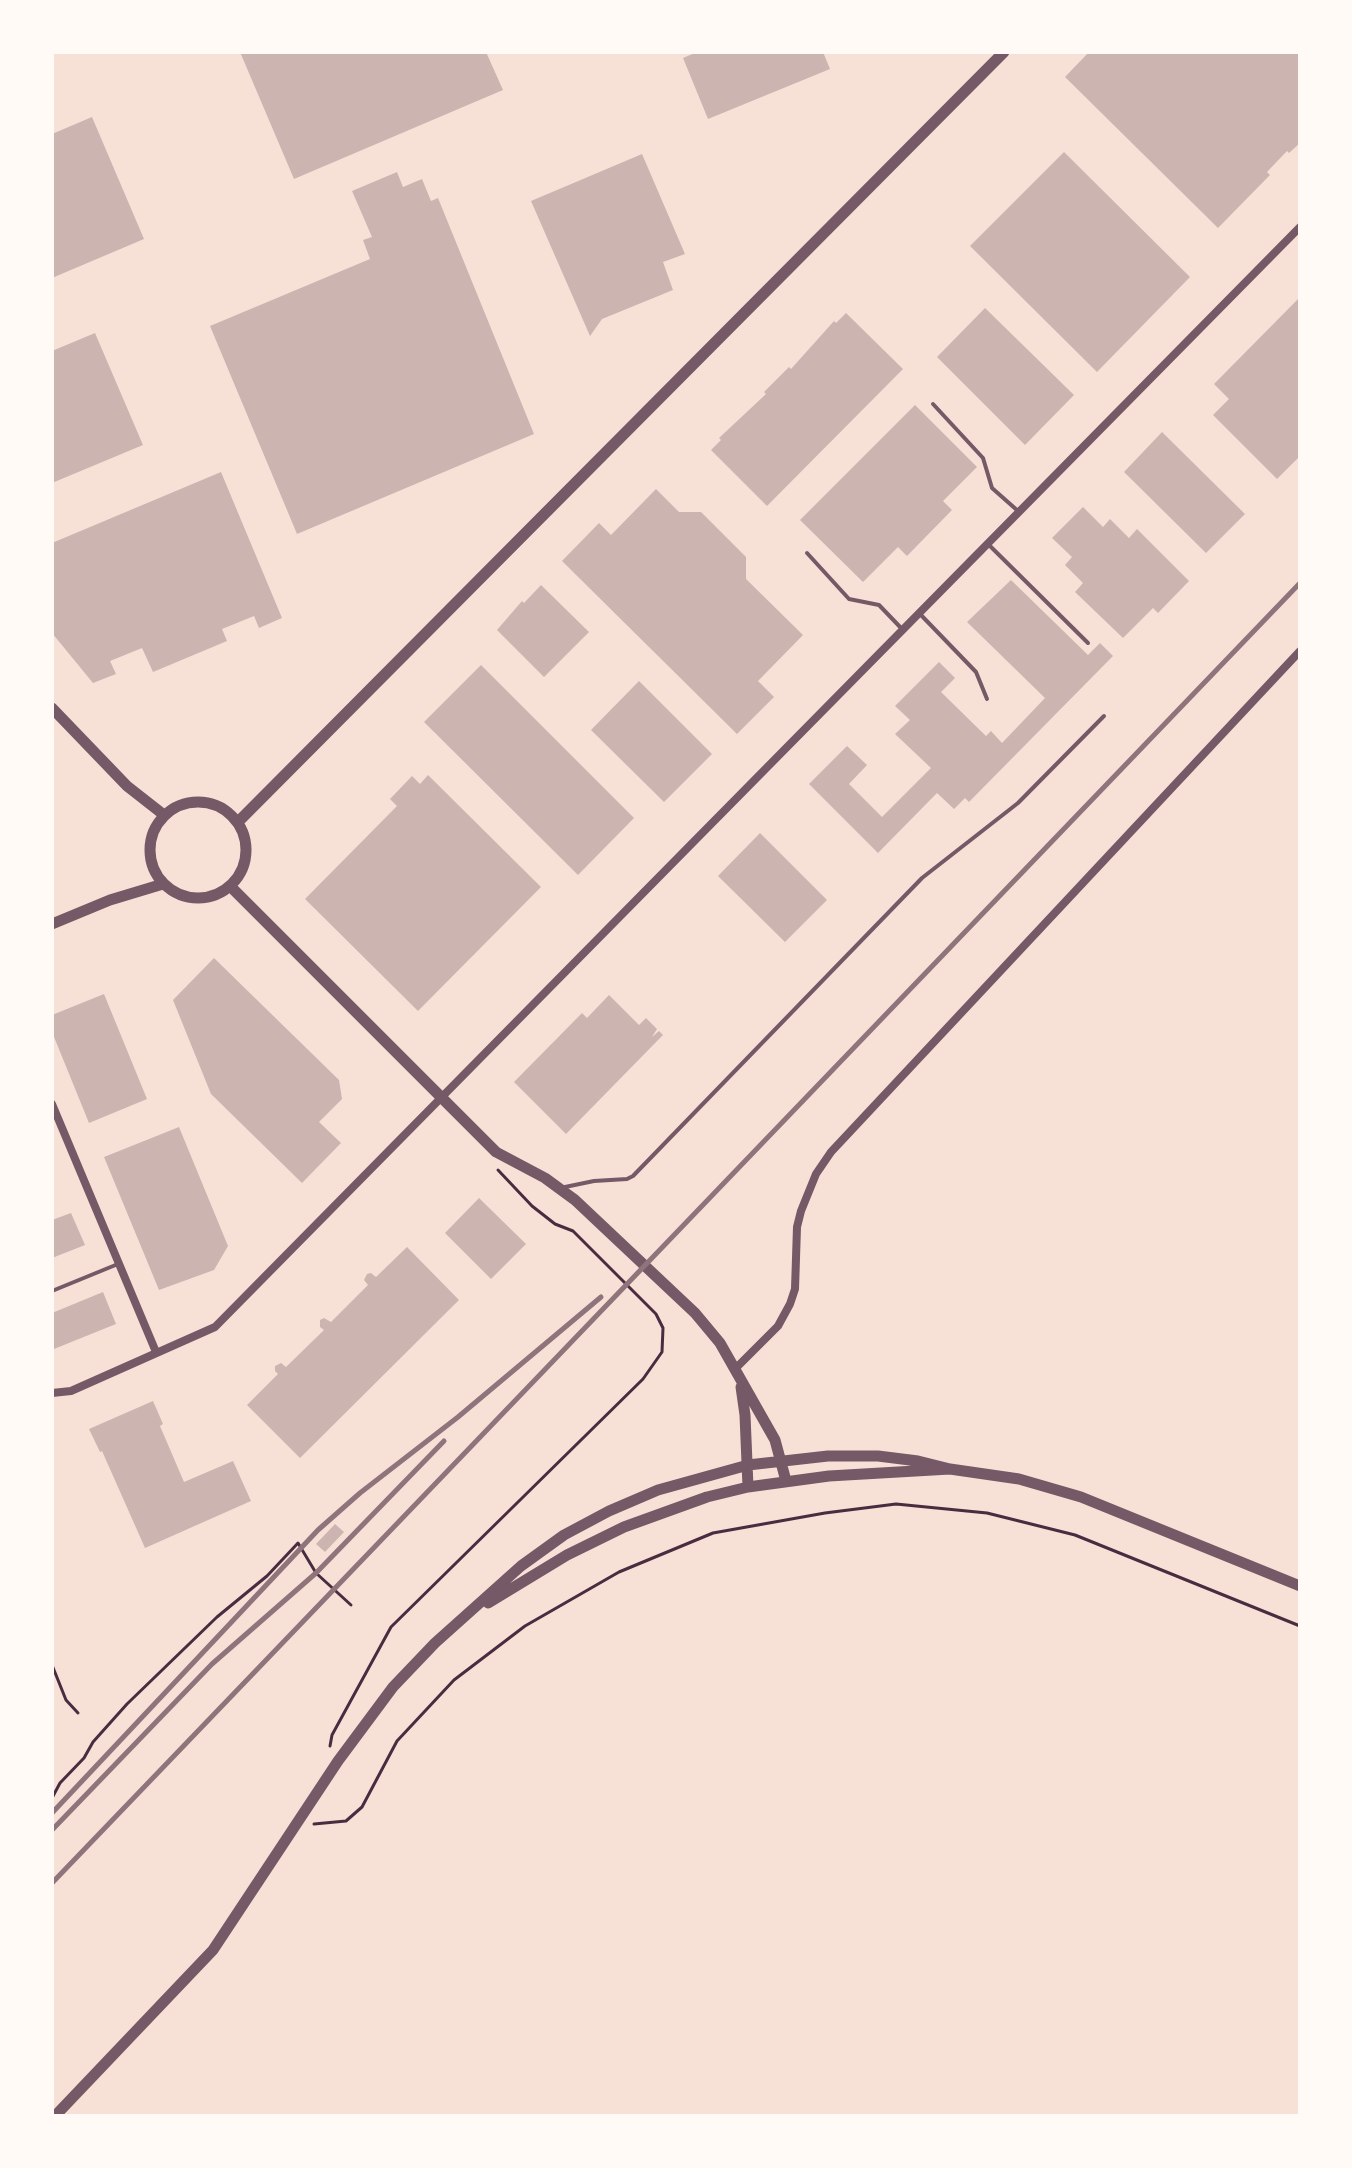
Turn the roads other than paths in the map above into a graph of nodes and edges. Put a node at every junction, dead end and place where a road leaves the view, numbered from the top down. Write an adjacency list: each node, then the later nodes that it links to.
1 (1004, 52): 15 (street)
2 (1300, 227): 4 (street)
3 (933, 404): 4 (lane)
4 (1018, 511): 5 (street)
5 (987, 544): 7 (street); 9 (lane)
6 (807, 553): 8 (lane)
7 (918, 613): 8 (street); 11 (lane)
8 (902, 629): 19 (street)
9 (1088, 643)
10 (1300, 651): 25 (street)
11 (987, 699)
12 (52, 708): 14 (street)
13 (1104, 716): 21 (lane)
14 (164, 815): 15 (street); 16 (street)
15 (238, 822): 17 (street)
16 (163, 884): 17 (street); 18 (street)
17 (230, 886): 19 (street)
18 (52, 924)
19 (440, 1097): 21 (street); 24 (street)
20 (52, 1104): 22 (street)
21 (561, 1188): 25 (street)
22 (118, 1264): 23 (lane); 24 (street)
23 (52, 1291)
24 (156, 1352): 27 (street)
25 (735, 1369): 26 (street)
26 (741, 1383): 28 (street); 29 (street)
27 (52, 1393)
28 (782, 1460): 29 (street); 30 (street); 31 (street)
29 (748, 1465): 32 (street); 34 (street)
30 (950, 1469): 31 (street); 33 (street)
31 (786, 1481): 32 (street)
32 (748, 1487): 34 (street)
33 (1300, 1586)
34 (461, 1621): 35 (street)
35 (55, 2116)

